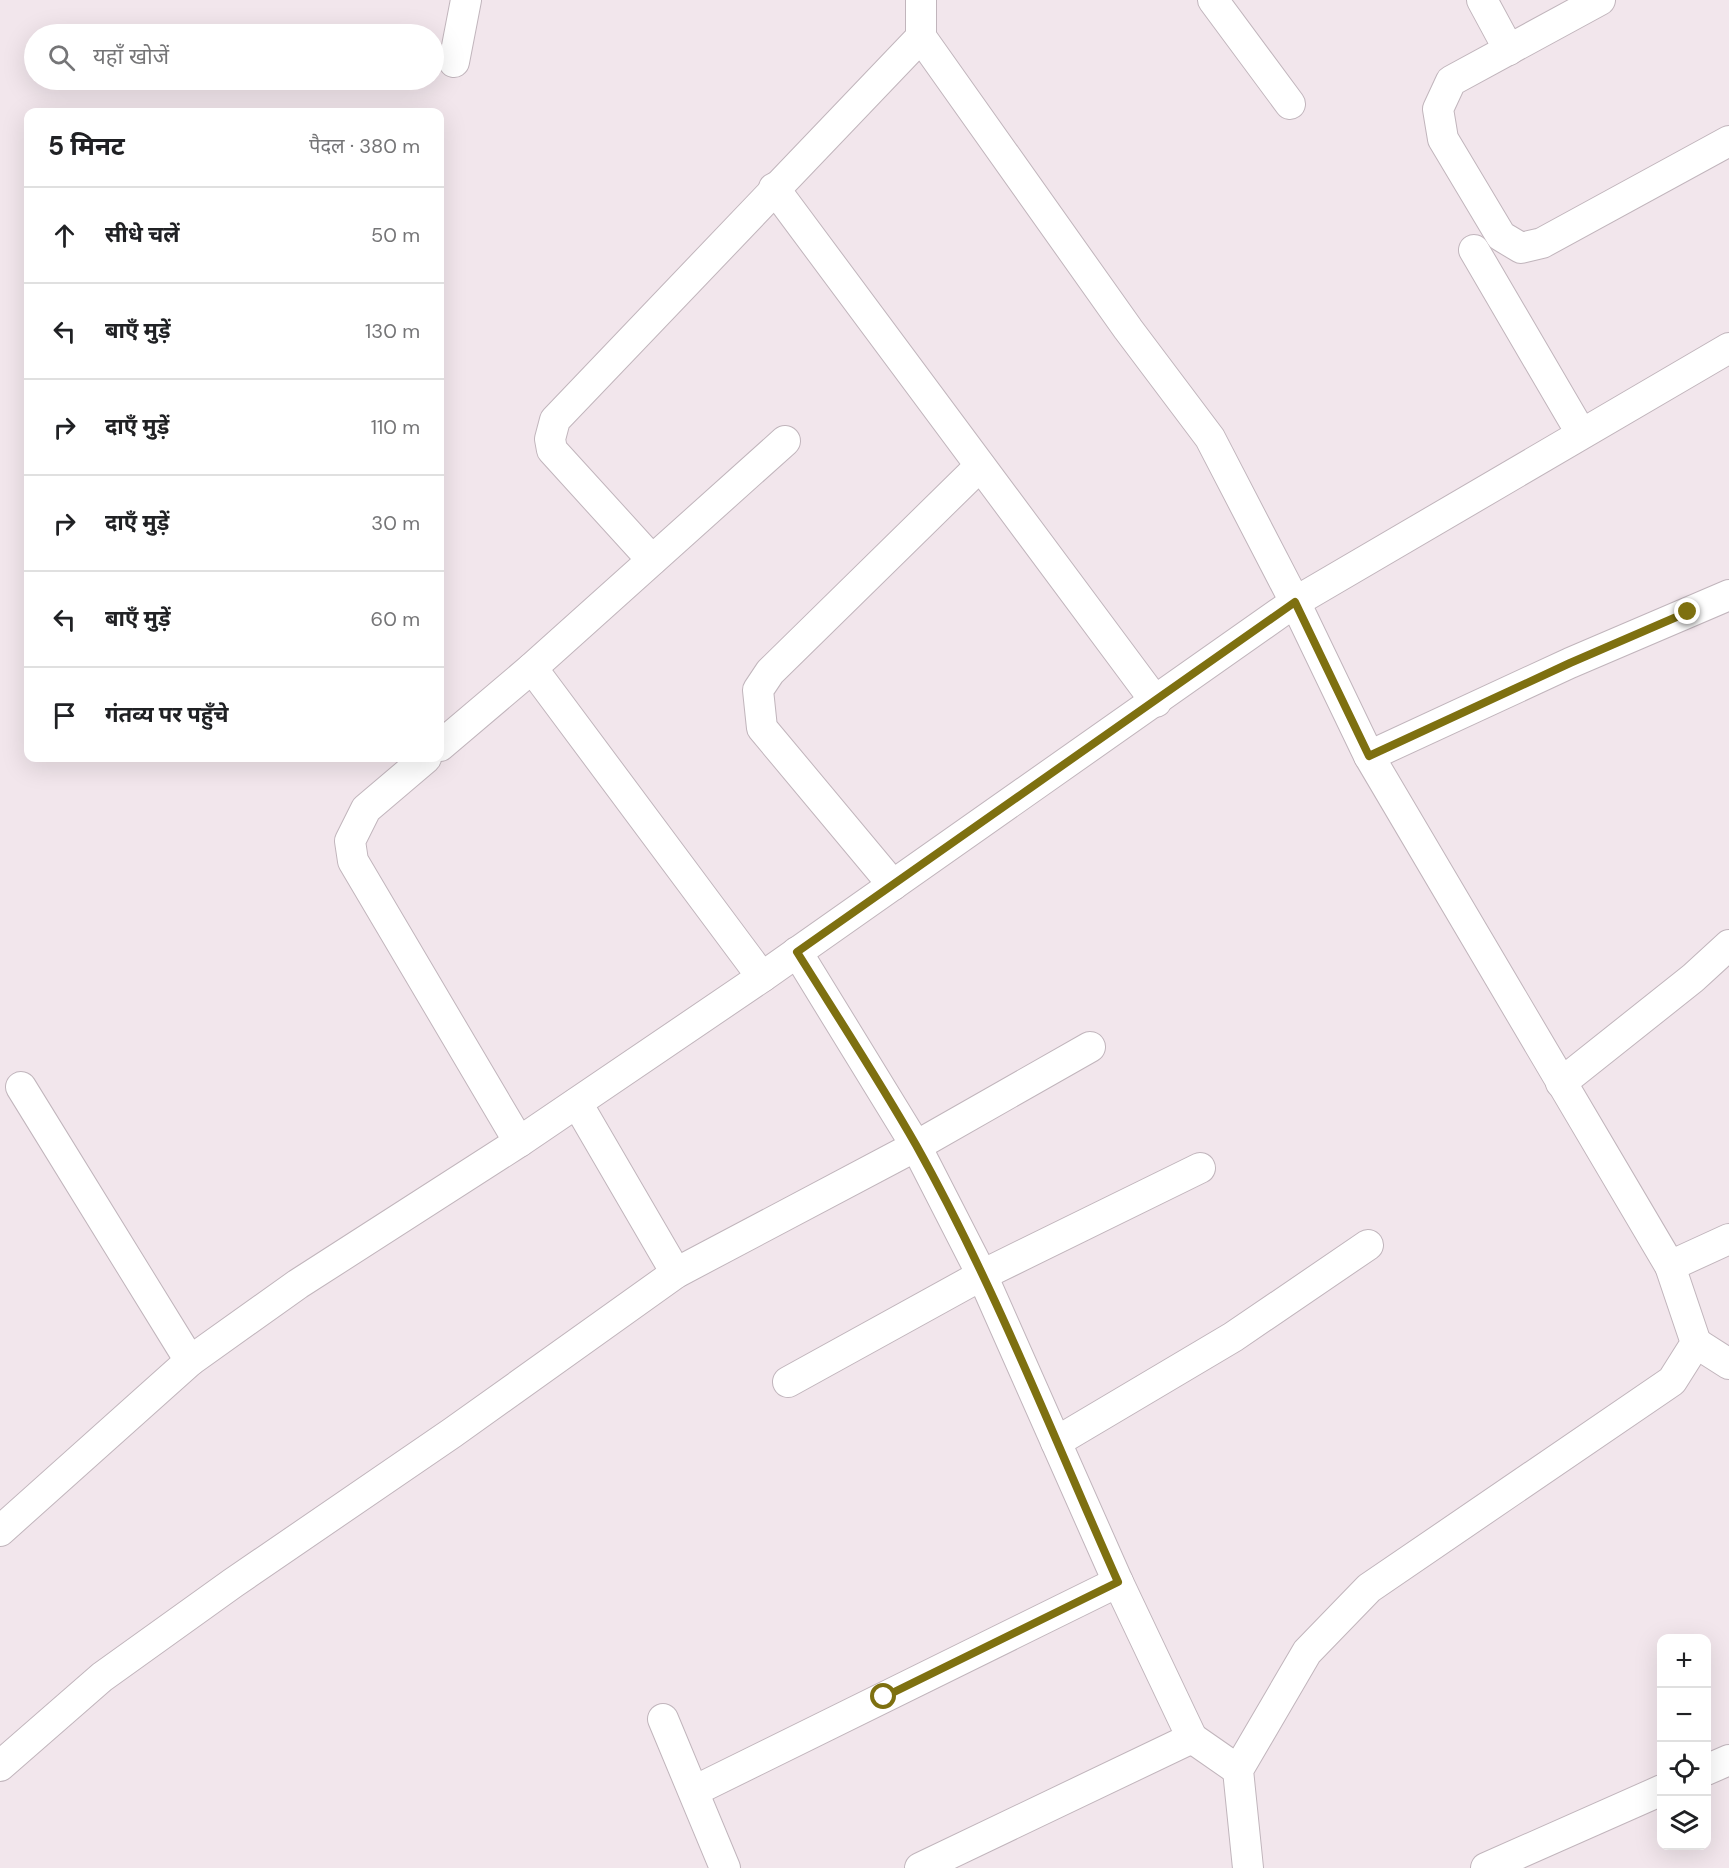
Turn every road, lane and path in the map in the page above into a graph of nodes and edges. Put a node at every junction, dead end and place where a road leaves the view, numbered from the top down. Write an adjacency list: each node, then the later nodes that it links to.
1 (466, 0): 8 (street)
2 (921, 0): 6 (street)
3 (1212, 0): 9 (street)
4 (1482, 0): 7 (street)
5 (1600, 0): 7 (street)
6 (921, 37): 11 (street); 19 (street)
7 (1509, 50): 10 (street)
8 (454, 62)
9 (1290, 105)
10 (1729, 141)
11 (774, 188): 16 (street); 17 (street)
12 (1474, 250): 14 (street)
13 (1729, 348): 14 (street)
14 (1581, 433): 19 (street)
15 (785, 441): 17 (street)
16 (980, 466): 21 (street); 25 (street)
17 (652, 560): 20 (street)
18 (1729, 595): 23 (street)
19 (1295, 602): 21 (street); 23 (street)
20 (532, 668): 22 (street); 28 (street)
21 (1156, 702): 25 (street)
22 (444, 743)
23 (1369, 756): 30 (street)
24 (421, 762): 33 (street)
25 (893, 885): 27 (street)
26 (1729, 945): 30 (street)
27 (797, 952): 28 (street); 34 (street)
28 (762, 977): 32 (street)
29 (1090, 1047): 34 (street)
30 (1561, 1083): 38 (street)
31 (21, 1087): 42 (street)
32 (577, 1103): 33 (street); 39 (street)
33 (519, 1142): 42 (street)
34 (916, 1146): 39 (street); 40 (street)
35 (1200, 1168): 40 (street)
36 (1729, 1239): 38 (street)
37 (1368, 1245): 45 (street)
38 (1670, 1266): 41 (street)
39 (676, 1273): 51 (street)
40 (982, 1275): 44 (street); 45 (street)
41 (1696, 1343): 43 (street); 53 (street)
42 (189, 1361): 46 (street)
43 (1729, 1364)
44 (788, 1382)
45 (1056, 1442): 47 (street)
46 (0, 1532)
47 (1118, 1582): 49 (street); 54 (street)
48 (663, 1719): 54 (street)
49 (1192, 1738): 53 (street); 57 (street)
50 (1729, 1760): 52 (street)
51 (0, 1766)
52 (1711, 1768)
53 (1238, 1770): 58 (street)
54 (694, 1791): 56 (street)
55 (1657, 1792): 59 (street)
56 (726, 1868)
57 (920, 1868)
58 (1248, 1868)
59 (1486, 1868)

